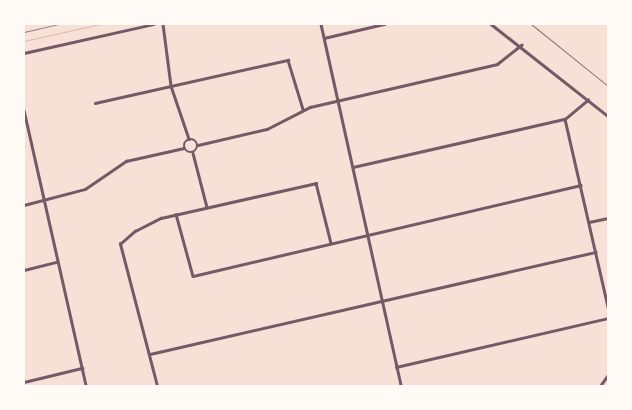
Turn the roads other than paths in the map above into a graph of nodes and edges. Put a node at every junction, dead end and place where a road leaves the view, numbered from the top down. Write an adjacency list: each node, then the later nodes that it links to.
1 (154, 24): 8 (street)
2 (163, 24): 9 (street)
3 (320, 24): 6 (street)
4 (384, 24): 6 (street)
5 (491, 24): 7 (street)
6 (324, 38): 10 (street)
7 (520, 45): 10 (street); 11 (street)
8 (24, 53)
9 (171, 86): 12 (street); 13 (street); 17 (street)
10 (338, 100): 13 (street); 21 (street)
11 (588, 100): 15 (street); 16 (street)
12 (96, 104)
13 (303, 109): 18 (street)
14 (24, 110): 23 (street)
15 (608, 116)
16 (565, 119): 21 (street); 22 (street)
17 (189, 139): 18 (street); 19 (street)
18 (198, 145): 20 (street)
19 (184, 148): 20 (street); 23 (street)
20 (193, 153): 25 (street)
21 (353, 167): 29 (street)
22 (580, 185): 28 (street); 29 (street)
23 (44, 201): 24 (street); 32 (street)
24 (24, 205)
25 (206, 207): 26 (street); 30 (street)
26 (176, 214): 30 (street); 37 (street)
27 (608, 218): 28 (street)
28 (589, 222): 31 (street)
29 (368, 233): 30 (street); 34 (street)
30 (331, 244)
31 (595, 252): 34 (street); 35 (street)
32 (57, 262): 33 (street); 39 (street)
33 (24, 270)
34 (382, 300): 37 (street); 38 (street)
35 (608, 307)
36 (608, 318): 38 (street)
37 (150, 354): 44 (street)
38 (396, 366): 46 (street)
39 (82, 368): 41 (street); 43 (street)
40 (608, 375): 47 (street)
41 (24, 382)
42 (329, 385): 45 (street)
43 (86, 386)
44 (157, 386)
45 (315, 386)
46 (401, 386)
47 (600, 386)

